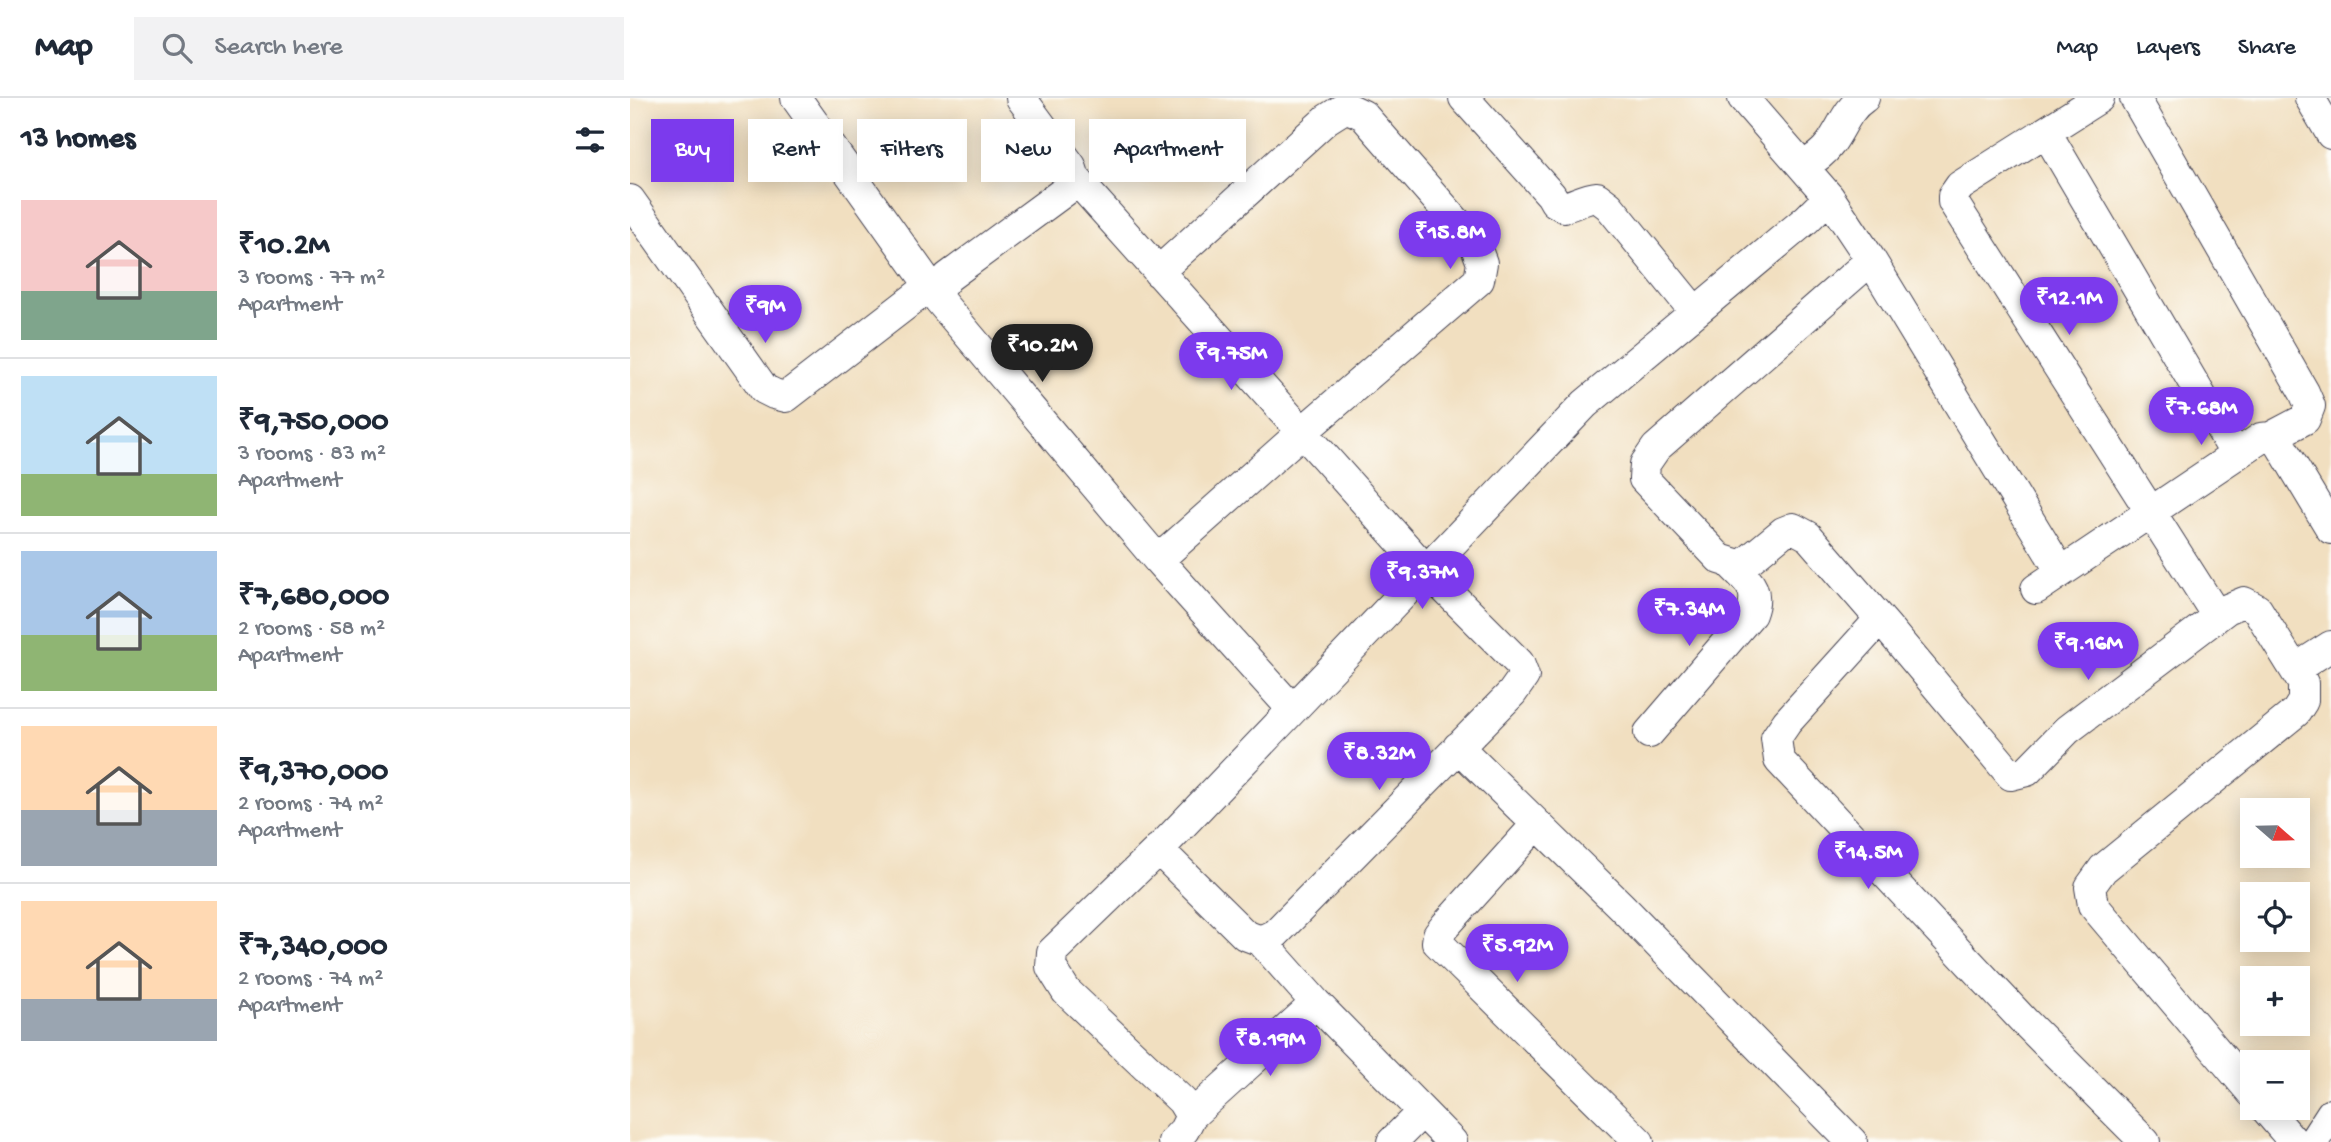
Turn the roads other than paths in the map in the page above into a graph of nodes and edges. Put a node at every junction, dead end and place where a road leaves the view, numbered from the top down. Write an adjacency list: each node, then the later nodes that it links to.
1 (796, 98): 19 (street)
2 (1464, 98): 20 (street)
3 (1743, 98): 12 (street)
4 (1864, 98): 12 (street)
5 (2099, 98): 10 (street)
6 (2135, 98): 22 (street)
7 (2310, 98): 11 (street)
8 (1035, 103): 9 (street)
9 (1044, 119)
10 (2046, 132): 23 (street); 24 (street)
11 (2331, 134)
12 (1803, 166): 15 (street)
13 (1075, 178): 18 (street)
14 (1073, 182): 19 (street)
15 (1829, 197): 17 (street); 20 (street)
16 (630, 200): 19 (street)
17 (1871, 260): 27 (street); 29 (street)
18 (1158, 272): 21 (street); 21 (street)
19 (933, 289): 26 (street)
20 (1695, 312): 28 (street)
21 (1301, 433): 26 (street); 28 (street)
22 (2271, 438): 23 (street); 25 (street)
23 (2236, 454): 24 (street)
24 (2150, 513): 29 (street); 31 (street)
25 (2331, 529)
26 (1158, 560): 35 (street)
27 (1730, 563): 32 (street); 36 (street)
28 (1426, 570): 35 (street); 37 (street)
29 (2061, 572): 30 (street)
30 (2036, 589)
31 (2217, 616): 32 (street); 34 (street)
32 (1880, 619): 52 (street)
33 (2331, 646): 34 (street)
34 (2295, 669): 42 (street)
35 (1293, 709): 39 (street)
36 (1649, 733)
37 (1458, 747): 38 (street); 40 (street)
38 (1537, 824): 50 (street); 51 (street)
39 (1158, 849): 40 (street); 45 (street)
40 (1261, 941): 41 (street)
41 (1316, 1003): 43 (street); 45 (street)
42 (2240, 1079)
43 (1422, 1112): 48 (street); 49 (street)
44 (2331, 1114): 54 (street)
45 (1191, 1116): 47 (street)
46 (2275, 1120): 53 (street)
47 (1174, 1142)
48 (1392, 1142)
49 (1452, 1142)
50 (1639, 1142)
51 (1852, 1142)
52 (2145, 1142)
53 (2294, 1142)
54 (2313, 1142)

